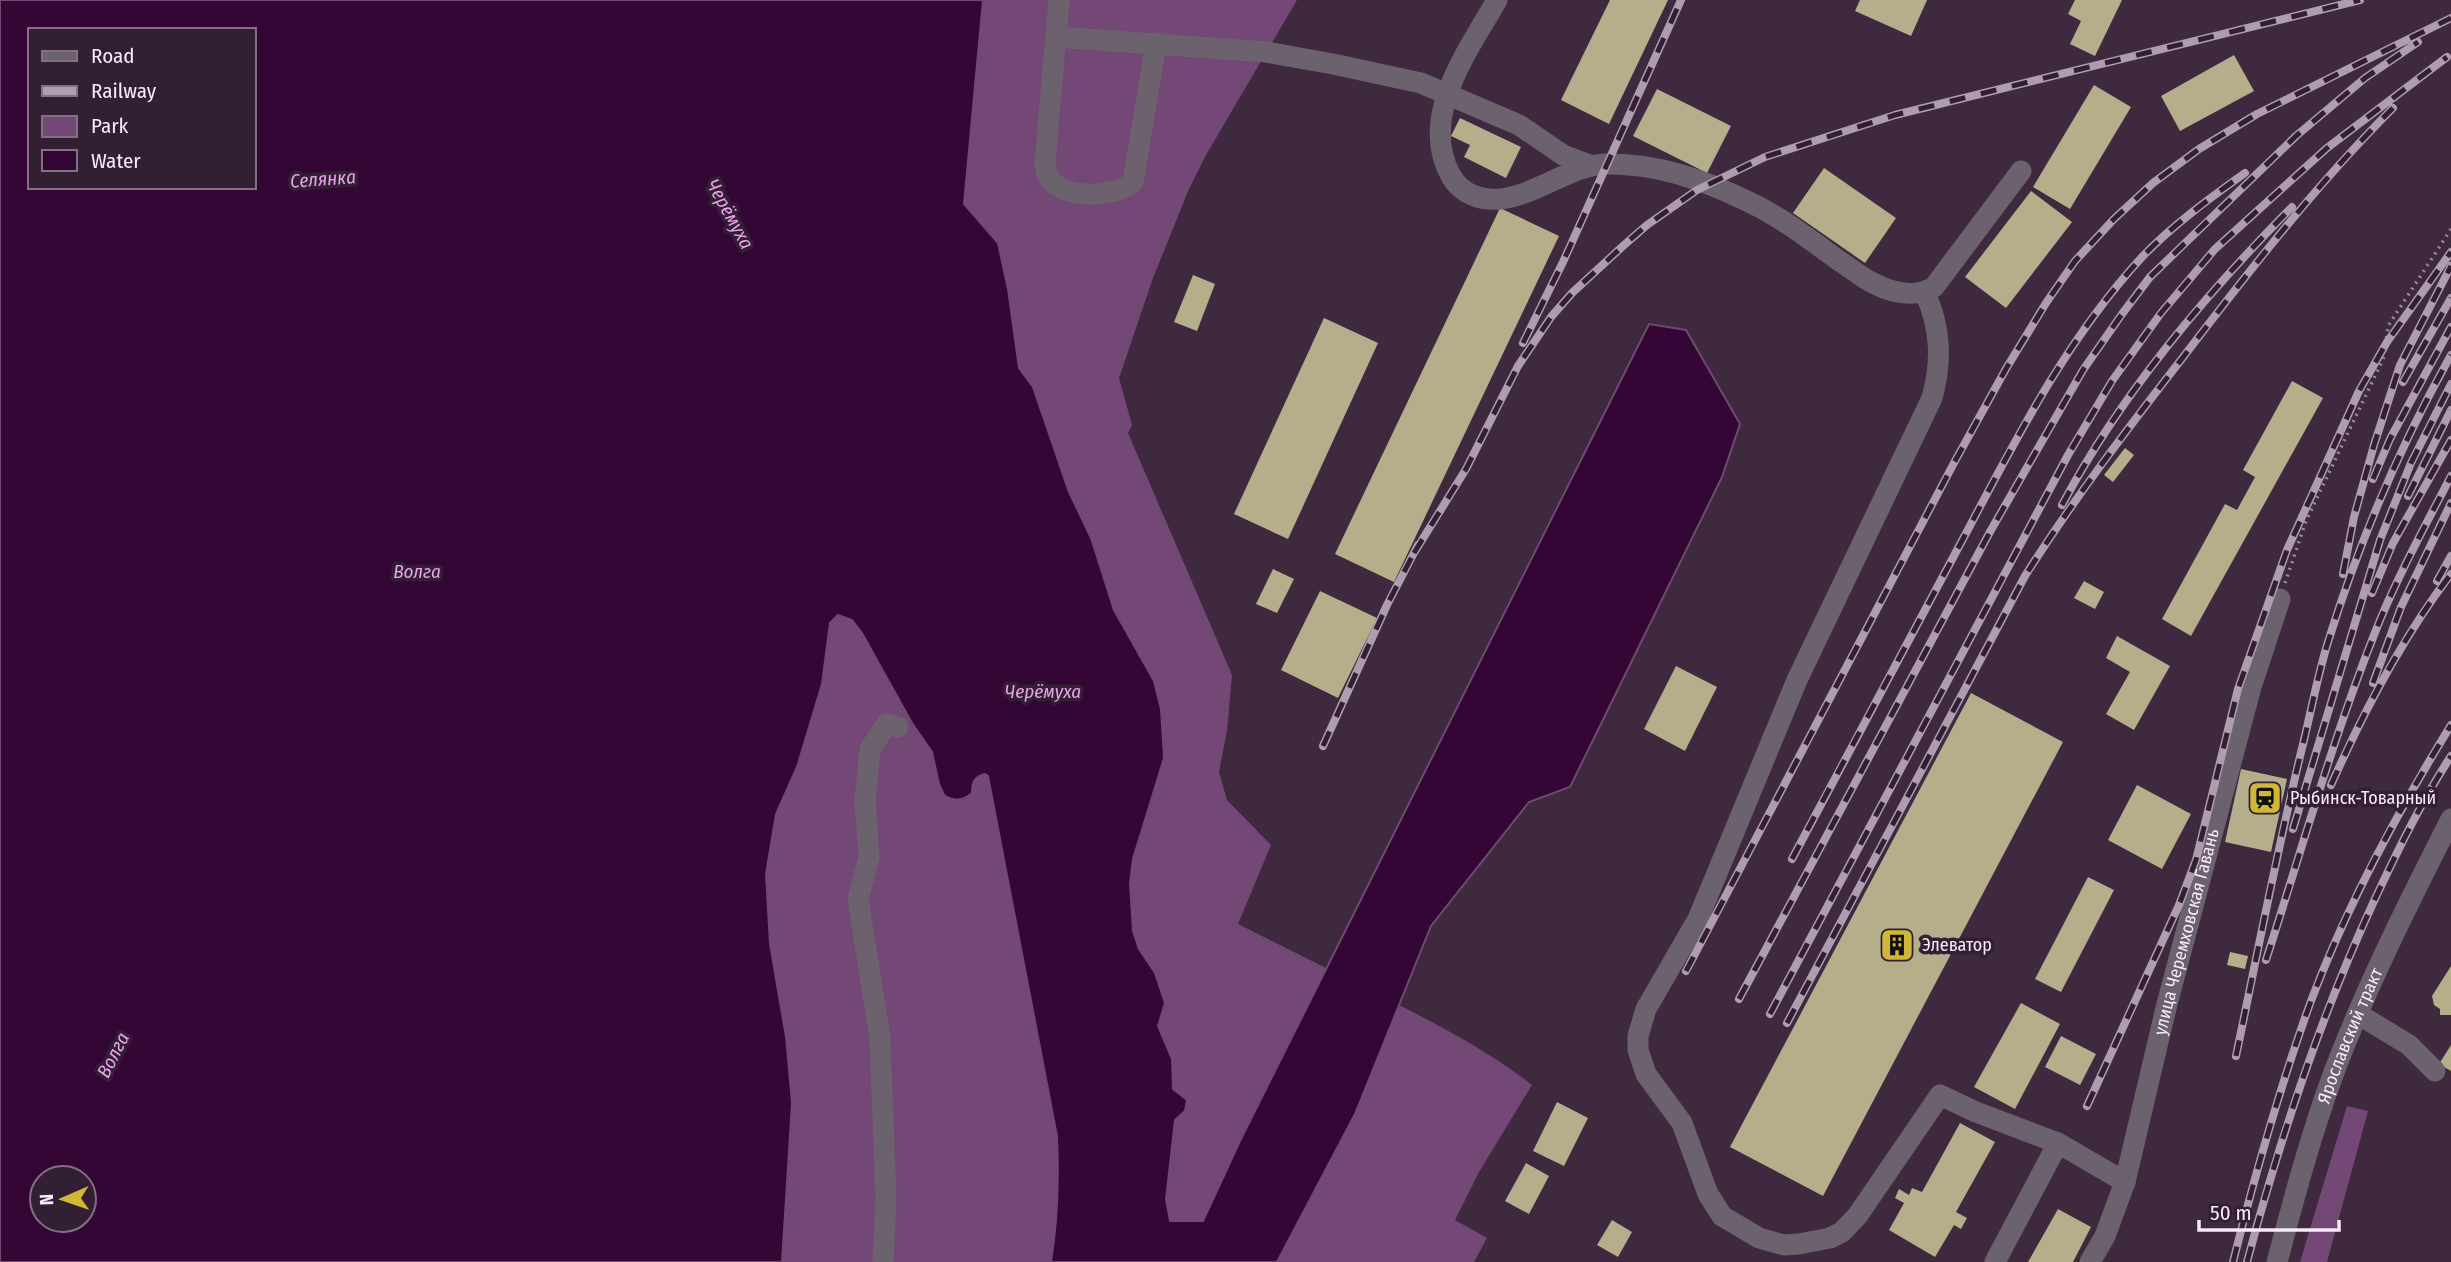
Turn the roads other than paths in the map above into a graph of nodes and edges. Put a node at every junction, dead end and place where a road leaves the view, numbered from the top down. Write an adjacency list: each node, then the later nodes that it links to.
1 (1059, 0): 3 (street)
2 (1497, 0): 5 (street)
3 (1056, 37): 4 (street); 4 (street)
4 (1156, 43): 5 (street)
5 (1449, 94): 6 (street); 6 (street)
6 (1590, 165): 8 (street)
7 (2021, 172): 8 (street)
8 (1925, 293): 14 (street)
9 (2280, 599): 15 (street, улица Черемховская Гавань)
10 (898, 727): 16 (street)
11 (2451, 819): 12 (street, Ярославский тракт)
12 (2358, 1014): 13 (street); 19 (street, Ярославский тракт)
13 (2435, 1071)
14 (2058, 1143): 15 (street); 17 (street)
15 (2125, 1182): 18 (street, улица Черемховская Гавань)
16 (883, 1262)
17 (1995, 1262)
18 (2090, 1262)
19 (2277, 1262)

